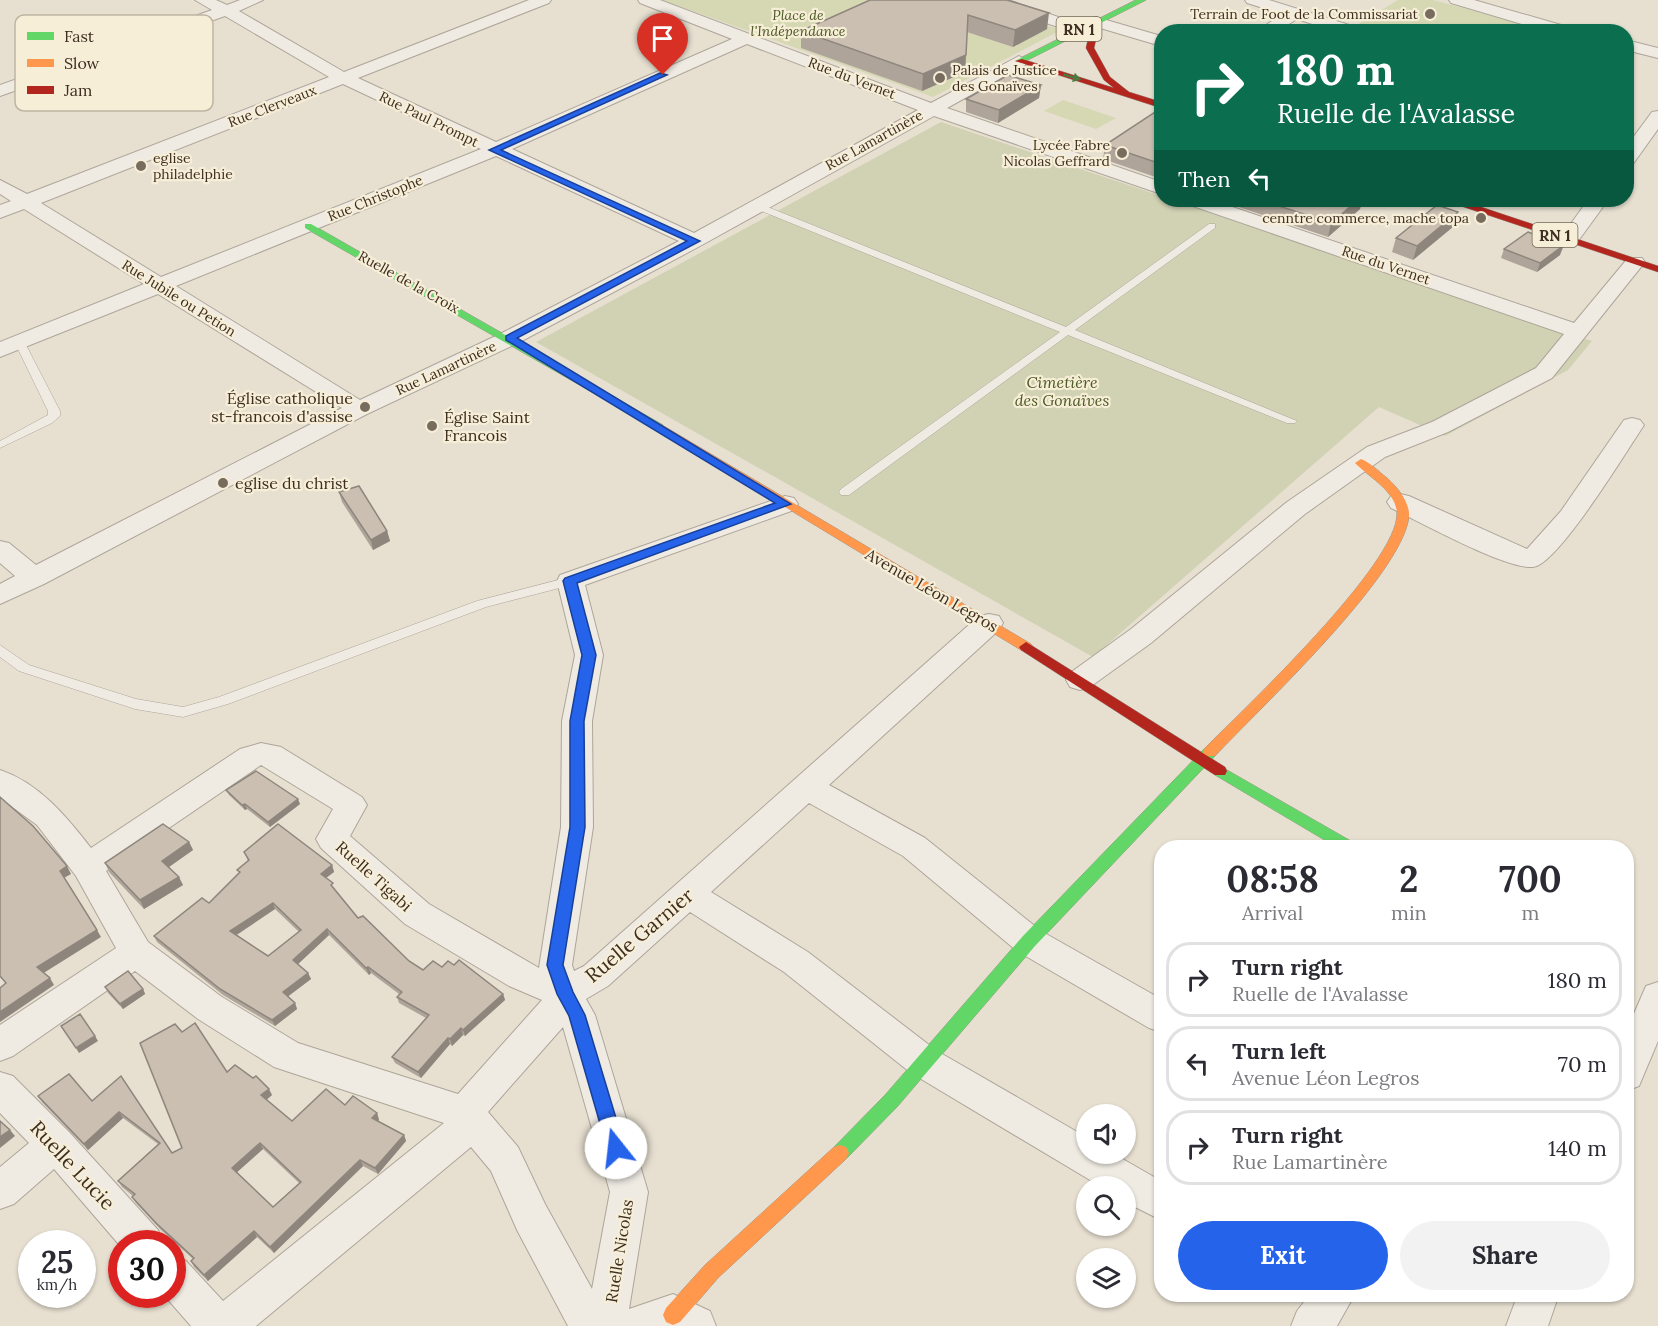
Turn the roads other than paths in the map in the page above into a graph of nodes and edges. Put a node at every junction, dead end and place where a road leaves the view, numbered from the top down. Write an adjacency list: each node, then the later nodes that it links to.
1 (203, 0): 9 (street, Rue Paul Prompt)
2 (255, 0): 9 (street)
3 (543, 0): 22 (street, Rue Clerveaux)
4 (646, 0): 17 (street, Rue du Vernet)
5 (992, 0): 16 (street)
6 (1142, 0): 12 (street, Rue Lamartinère / RN 1)
7 (1253, 0): 10 (street)
8 (1457, 0): 15 (street)
9 (226, 10): 11 (street); 22 (street, Rue Paul Prompt)
10 (1295, 13): 13 (street); 14 (street)
11 (212, 15)
12 (1096, 22): 16 (street, Rue Lamartinère / RN 1); 18 (street); 25 (street, RN 1)
13 (1277, 24)
14 (1330, 24)
15 (1541, 24)
16 (1079, 29): 21 (street, Rue Lamartinère / RN 1)
17 (747, 38): 27 (street, Rue du Vernet); 30 (street, Rue Christophe)
18 (1154, 39)
19 (1634, 47): 20 (street)
20 (1658, 53)
21 (1019, 61): 25 (street, RN 1, one-way to 25); 27 (street, Rue Lamartinère)
22 (343, 78): 30 (street, Rue Paul Prompt); 33 (street, Rue Clerveaux)
23 (15, 86): 24 (street)
24 (0, 91)
25 (1125, 93): 26 (street, RN 1)
26 (1154, 103)
27 (929, 108): 32 (street, Rue du Vernet); 34 (street, Rue Lamartinère)
28 (1658, 116): 29 (street)
29 (1634, 149)
30 (494, 150): 39 (street, Rue Christophe); 42 (street, Rue Paul Prompt)
31 (0, 186): 33 (street, Rue Jubile ou Petion)
32 (1154, 186)
33 (26, 202): 38 (street, Rue Clerveaux); 45 (street, Rue Jubile ou Petion)
34 (757, 206): 42 (street, Rue Lamartinère); 46 (lane)
35 (1214, 207): 47 (street, Rue du Vernet)
36 (1472, 207): 41 (street, RN 1)
37 (1593, 207): 41 (street)
38 (0, 212)
39 (308, 226): 45 (street, Rue Christophe); 48 (street, Ruelle de la Croix)
40 (1212, 226): 46 (lane)
41 (1569, 240): 43 (street, RN 1)
42 (695, 241): 48 (street, Rue Lamartinère)
43 (1635, 261): 44 (street, RN 1); 47 (street)
44 (1658, 269)
45 (158, 285): 49 (street, Rue Christophe); 51 (street, Rue Jubile ou Petion)
46 (1066, 330): 52 (lane); 56 (lane)
47 (1577, 332): 55 (street)
48 (510, 338): 51 (street, Rue Lamartinère); 58 (street, Avenue Léon Legros)
49 (20, 341): 50 (street, Rue Christophe); 54 (lane)
50 (0, 350)
51 (359, 410): 60 (street, Rue Lamartinère)
52 (1292, 421)
53 (1632, 425): 57 (street)
54 (0, 445)
55 (1360, 463): 57 (street); 65 (street)
56 (845, 492)
57 (1400, 502): 66 (street)
58 (785, 504): 61 (street); 63 (street, Avenue Léon Legros)
59 (0, 549): 60 (street)
60 (35, 578): 62 (street, Rue Lamartinère)
61 (570, 581): 64 (lane); 74 (street, Ruelle Nicolas)
62 (0, 595)
63 (989, 623): 65 (street, Avenue Léon Legros); 68 (street, Ruelle Garnier)
64 (0, 650)
65 (1080, 680): 66 (street, Avenue Léon Legros)
66 (1200, 759): 69 (street, Avenue Léon Legros); 72 (street)
67 (0, 782): 70 (street)
68 (808, 788): 71 (street, Ruelle Garnier); 72 (street)
69 (1337, 840)
70 (87, 867): 73 (street); 74 (street, Ruelle Tigabi)
71 (688, 894): 74 (street, Ruelle Garnier); 79 (street)
72 (1029, 940): 75 (street); 79 (street)
73 (136, 952): 77 (street); 81 (street)
74 (565, 994): 81 (street, Ruelle Garnier); 92 (street, Ruelle Nicolas)
75 (1154, 1013)
76 (1647, 1018): 78 (street)
77 (0, 1045)
78 (1634, 1053)
79 (924, 1062): 84 (street); 88 (street)
80 (0, 1088): 82 (street, Ruelle Lucie)
81 (466, 1113): 90 (street, Ruelle Garnier); 91 (street)
82 (56, 1144): 83 (street); 85 (street, Ruelle Lucie)
83 (0, 1191)
84 (1154, 1198)
85 (132, 1230)
86 (186, 1291): 89 (street)
87 (1536, 1302): 93 (street)
88 (668, 1322)
89 (218, 1326)
90 (224, 1326)
91 (590, 1326)
92 (606, 1326)
93 (1527, 1326)

